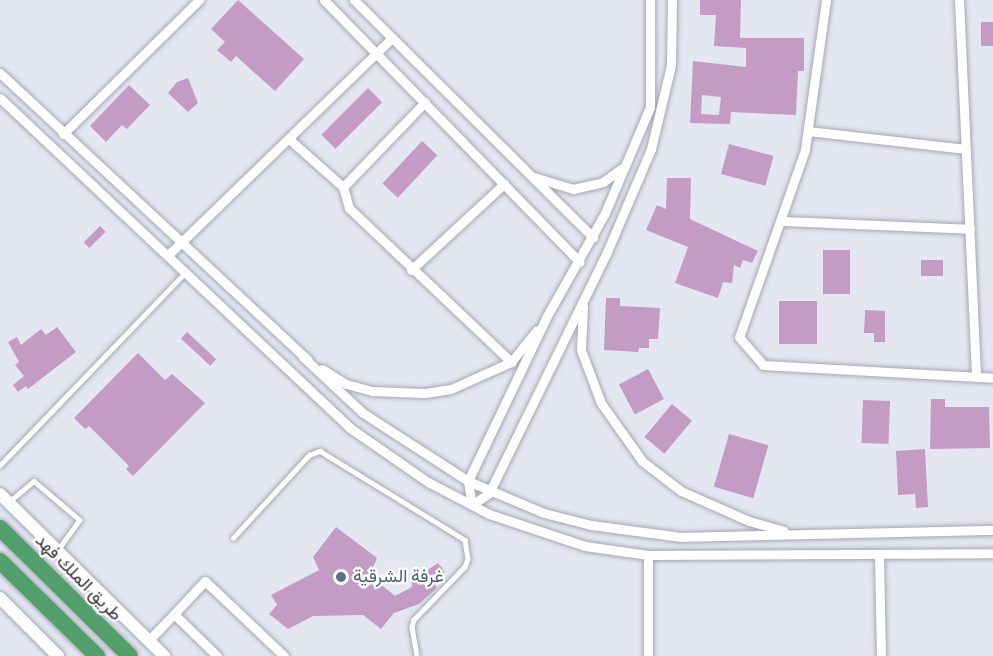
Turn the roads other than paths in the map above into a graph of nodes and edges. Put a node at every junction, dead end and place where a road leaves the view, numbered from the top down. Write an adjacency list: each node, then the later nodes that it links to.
1 (199, 0): 14 (street)
2 (324, 0): 9 (street)
3 (354, 0): 8 (street)
4 (650, 0): 17 (street)
5 (672, 0): 29 (street)
6 (826, 0): 13 (street)
7 (959, 0): 16 (street)
8 (392, 38): 9 (street); 18 (street)
9 (376, 53): 12 (street); 15 (street)
10 (0, 73): 14 (street)
11 (0, 99): 25 (street)
12 (424, 102): 19 (street); 20 (street)
13 (808, 131): 16 (street); 21 (street)
14 (63, 134): 24 (street)
15 (289, 139): 20 (street); 24 (street)
16 (966, 149): 22 (street)
17 (626, 165): 18 (street); 23 (street)
18 (531, 176): 23 (street)
19 (504, 184): 26 (street); 27 (street)
20 (342, 187): 27 (street)
21 (782, 221): 22 (street); 33 (street)
22 (970, 229): 33 (street)
23 (593, 237): 26 (street)
24 (182, 242): 25 (street); 31 (street)
25 (168, 255): 28 (street)
26 (580, 262): 30 (street)
27 (411, 270): 32 (street)
28 (185, 273): 35 (lane); 39 (street)
29 (583, 300): 37 (street); 42 (street)
30 (548, 316): 32 (street); 36 (street)
31 (303, 357): 32 (street); 36 (street)
32 (511, 362)
33 (976, 377): 34 (street)
34 (993, 378)
35 (0, 465)
36 (468, 481): 37 (street); 39 (street)
37 (489, 493): 39 (street); 42 (street)
38 (4, 498): 44 (main road); 44 (lane)
39 (472, 505): 47 (street)
40 (0, 528): 54 (highway, طريق الملك فهد)
41 (993, 530): 42 (street)
42 (795, 535)
43 (233, 537): 58 (lane)
44 (58, 551): 51 (main road)
45 (993, 553): 46 (street)
46 (879, 554): 47 (street); 60 (street)
47 (648, 555): 59 (street)
48 (0, 561): 53 (highway)
49 (0, 598): 52 (main road)
50 (174, 614): 51 (street); 56 (street); 57 (street)
51 (149, 640): 55 (main road)
52 (58, 656)
53 (96, 656)
54 (130, 656)
55 (164, 656)
56 (217, 656)
57 (284, 656)
58 (417, 656)
59 (648, 656)
60 (881, 656)

